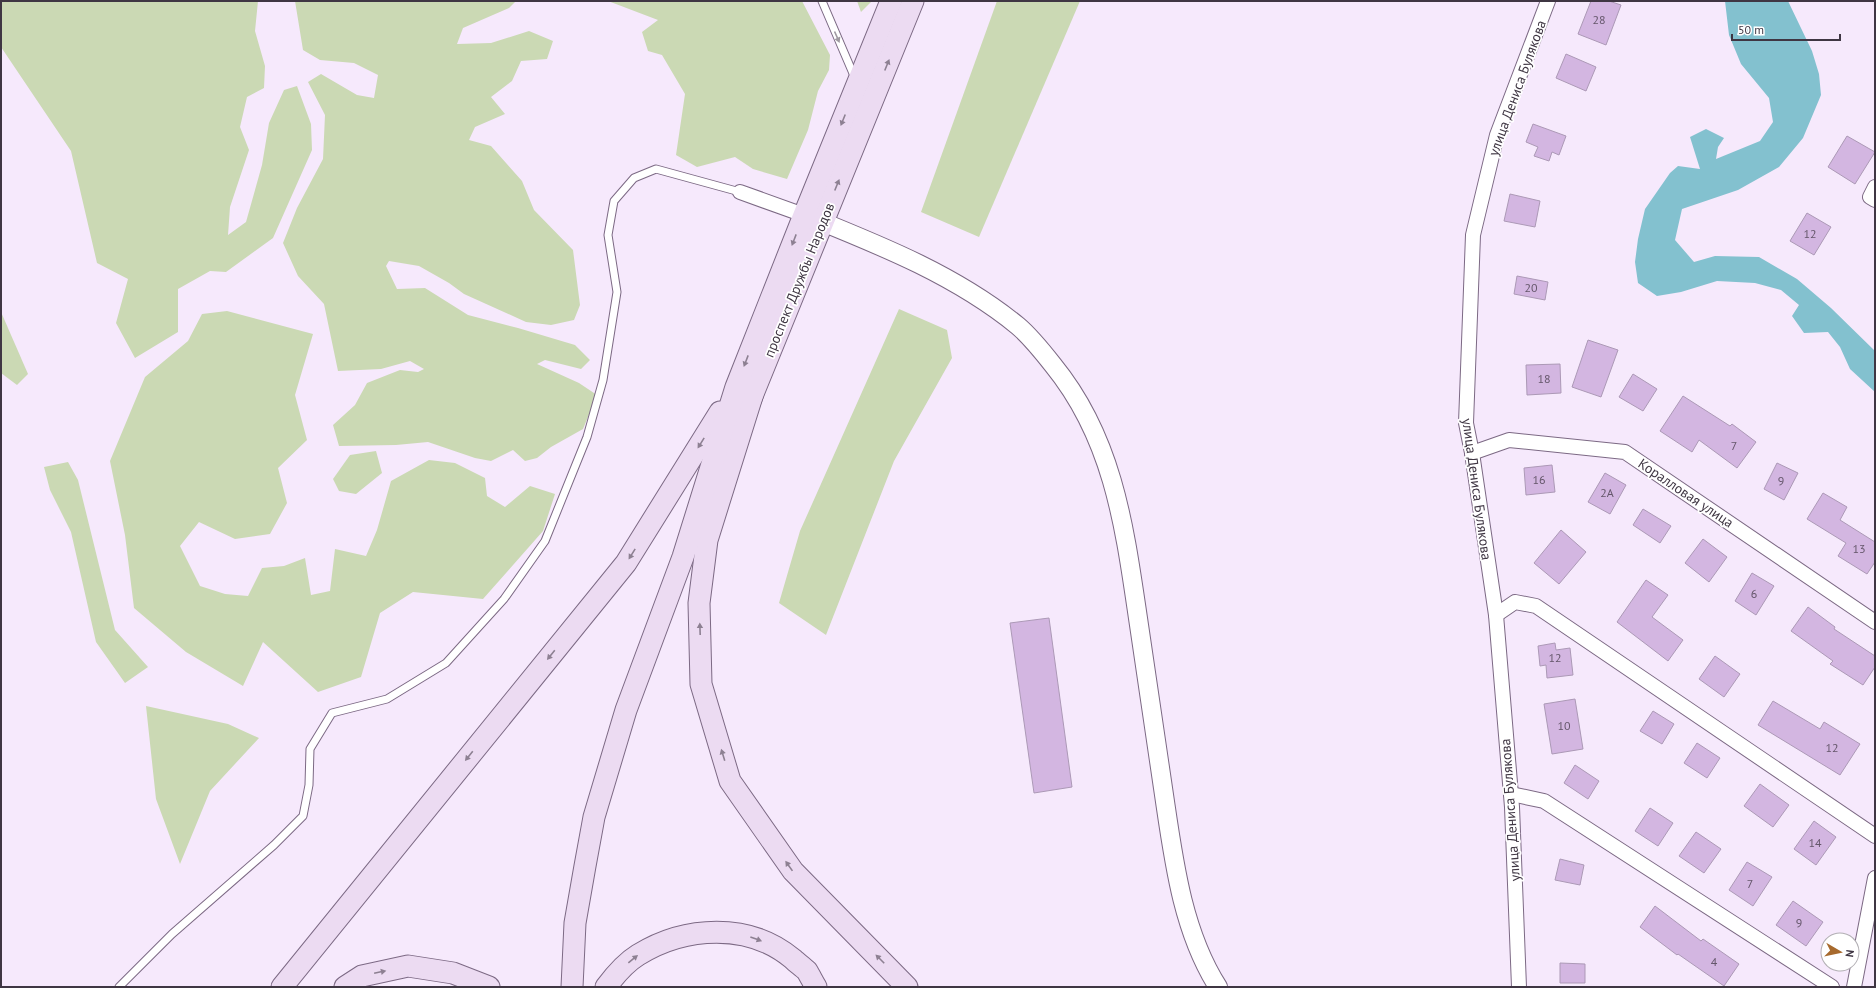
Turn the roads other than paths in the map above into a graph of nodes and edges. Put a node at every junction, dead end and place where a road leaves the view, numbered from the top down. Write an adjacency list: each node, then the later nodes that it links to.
1 (822, 1): 5 (lane, one-way to 5)
2 (891, 1): 5 (main road, проспект Дружбы Народов)
3 (913, 1): 9 (main road, проспект Дружбы Народов, one-way to 3)
4 (1548, 1): 11 (street, улица Дениса Булякова)
5 (858, 83): 9 (main road, проспект Дружбы Народов, one-way to 9)
6 (1875, 187): 8 (street)
7 (740, 192): 9 (street); 17 (lane)
8 (1875, 200)
9 (813, 219): 10 (main road, проспект Дружбы Народов); 25 (street)
10 (745, 390): 18 (main road, one-way to 18); 21 (main road, проспект Дружбы Народов); 24 (main road, one-way to 10)
11 (1472, 453): 12 (street, улица Дениса Булякова); 13 (street, Коралловая улица)
12 (1496, 615): 14 (street, улица Дениса Булякова); 15 (street)
13 (1875, 622)
14 (1511, 794): 26 (street, улица Дениса Булякова); 27 (street)
15 (1875, 836)
16 (1875, 878): 28 (street)
17 (119, 987)
18 (282, 987)
19 (345, 987): 20 (main road, one-way to 20)
20 (489, 987)
21 (572, 987)
22 (606, 987): 23 (main road, one-way to 23)
23 (816, 987)
24 (907, 987)
25 (1218, 987)
26 (1519, 987)
27 (1832, 987)
28 (1854, 987)

